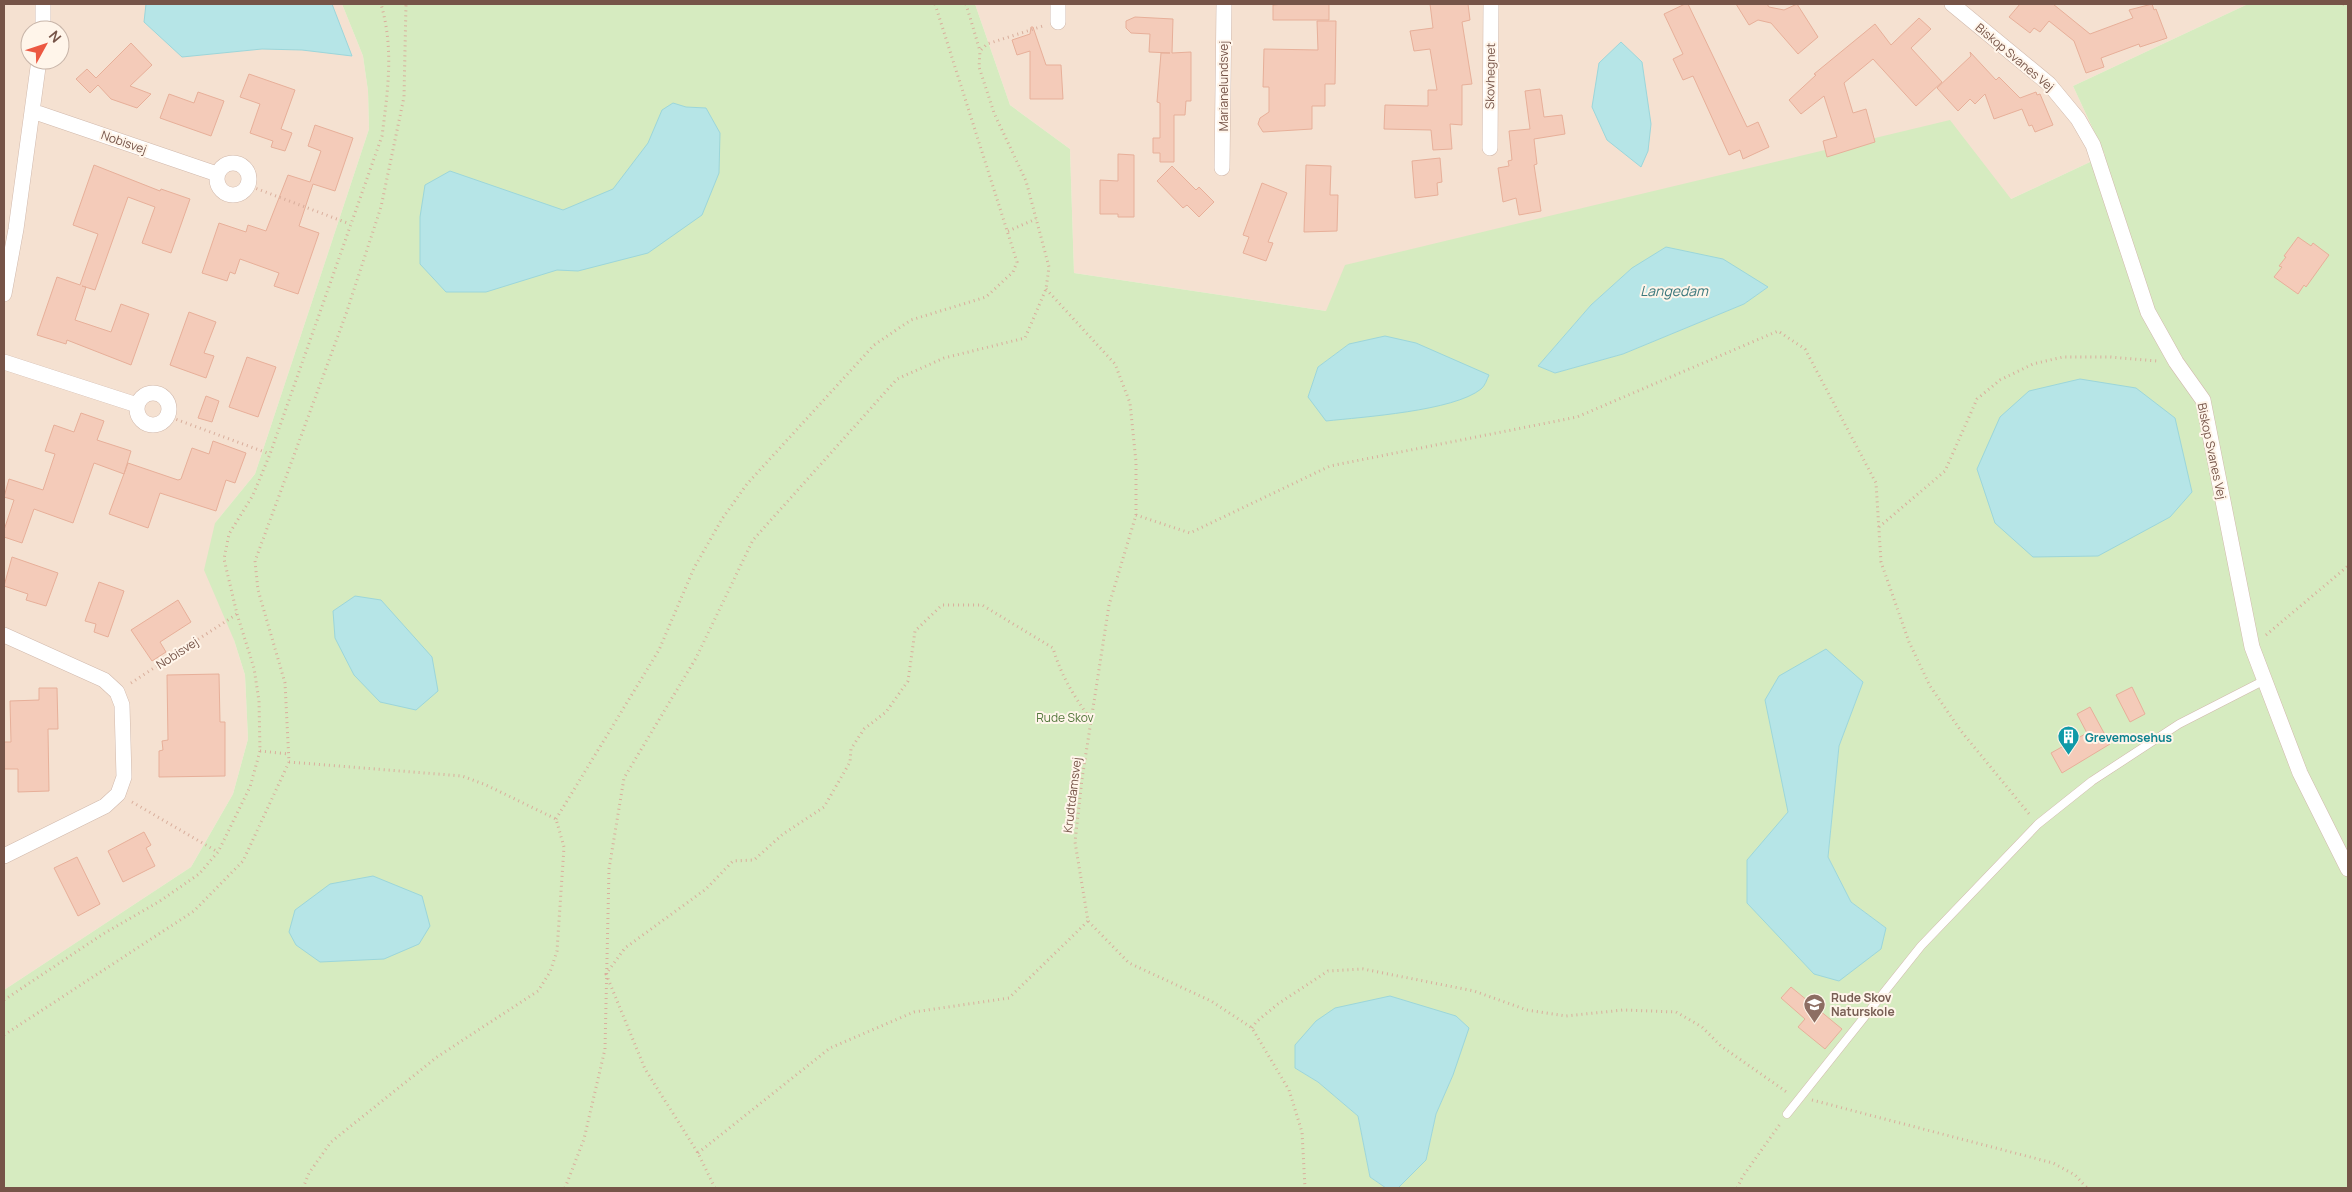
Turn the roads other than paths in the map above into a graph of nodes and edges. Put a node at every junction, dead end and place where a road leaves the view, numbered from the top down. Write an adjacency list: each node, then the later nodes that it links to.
1 (43, 4): 6 (street)
2 (1058, 4): 7 (street)
3 (1224, 4): 11 (street, Marianelundsvej)
4 (1491, 4): 10 (street, Skovhegnet)
5 (1952, 4): 18 (street, Biskop Svanes Vej)
6 (44, 20)
7 (1058, 22)
8 (38, 70): 9 (street)
9 (32, 111): 12 (street, Nobisvej); 13 (street)
10 (1490, 148)
11 (1222, 168)
12 (217, 174): 12 (street)
13 (10, 227): 14 (street)
14 (4, 294)
15 (4, 362): 16 (street)
16 (137, 405): 16 (street)
17 (4, 635): 19 (street)
18 (2264, 682): 20 (street, Biskop Svanes Vej); 21 (lane)
19 (4, 856)
20 (2348, 869)
21 (1787, 1114)

